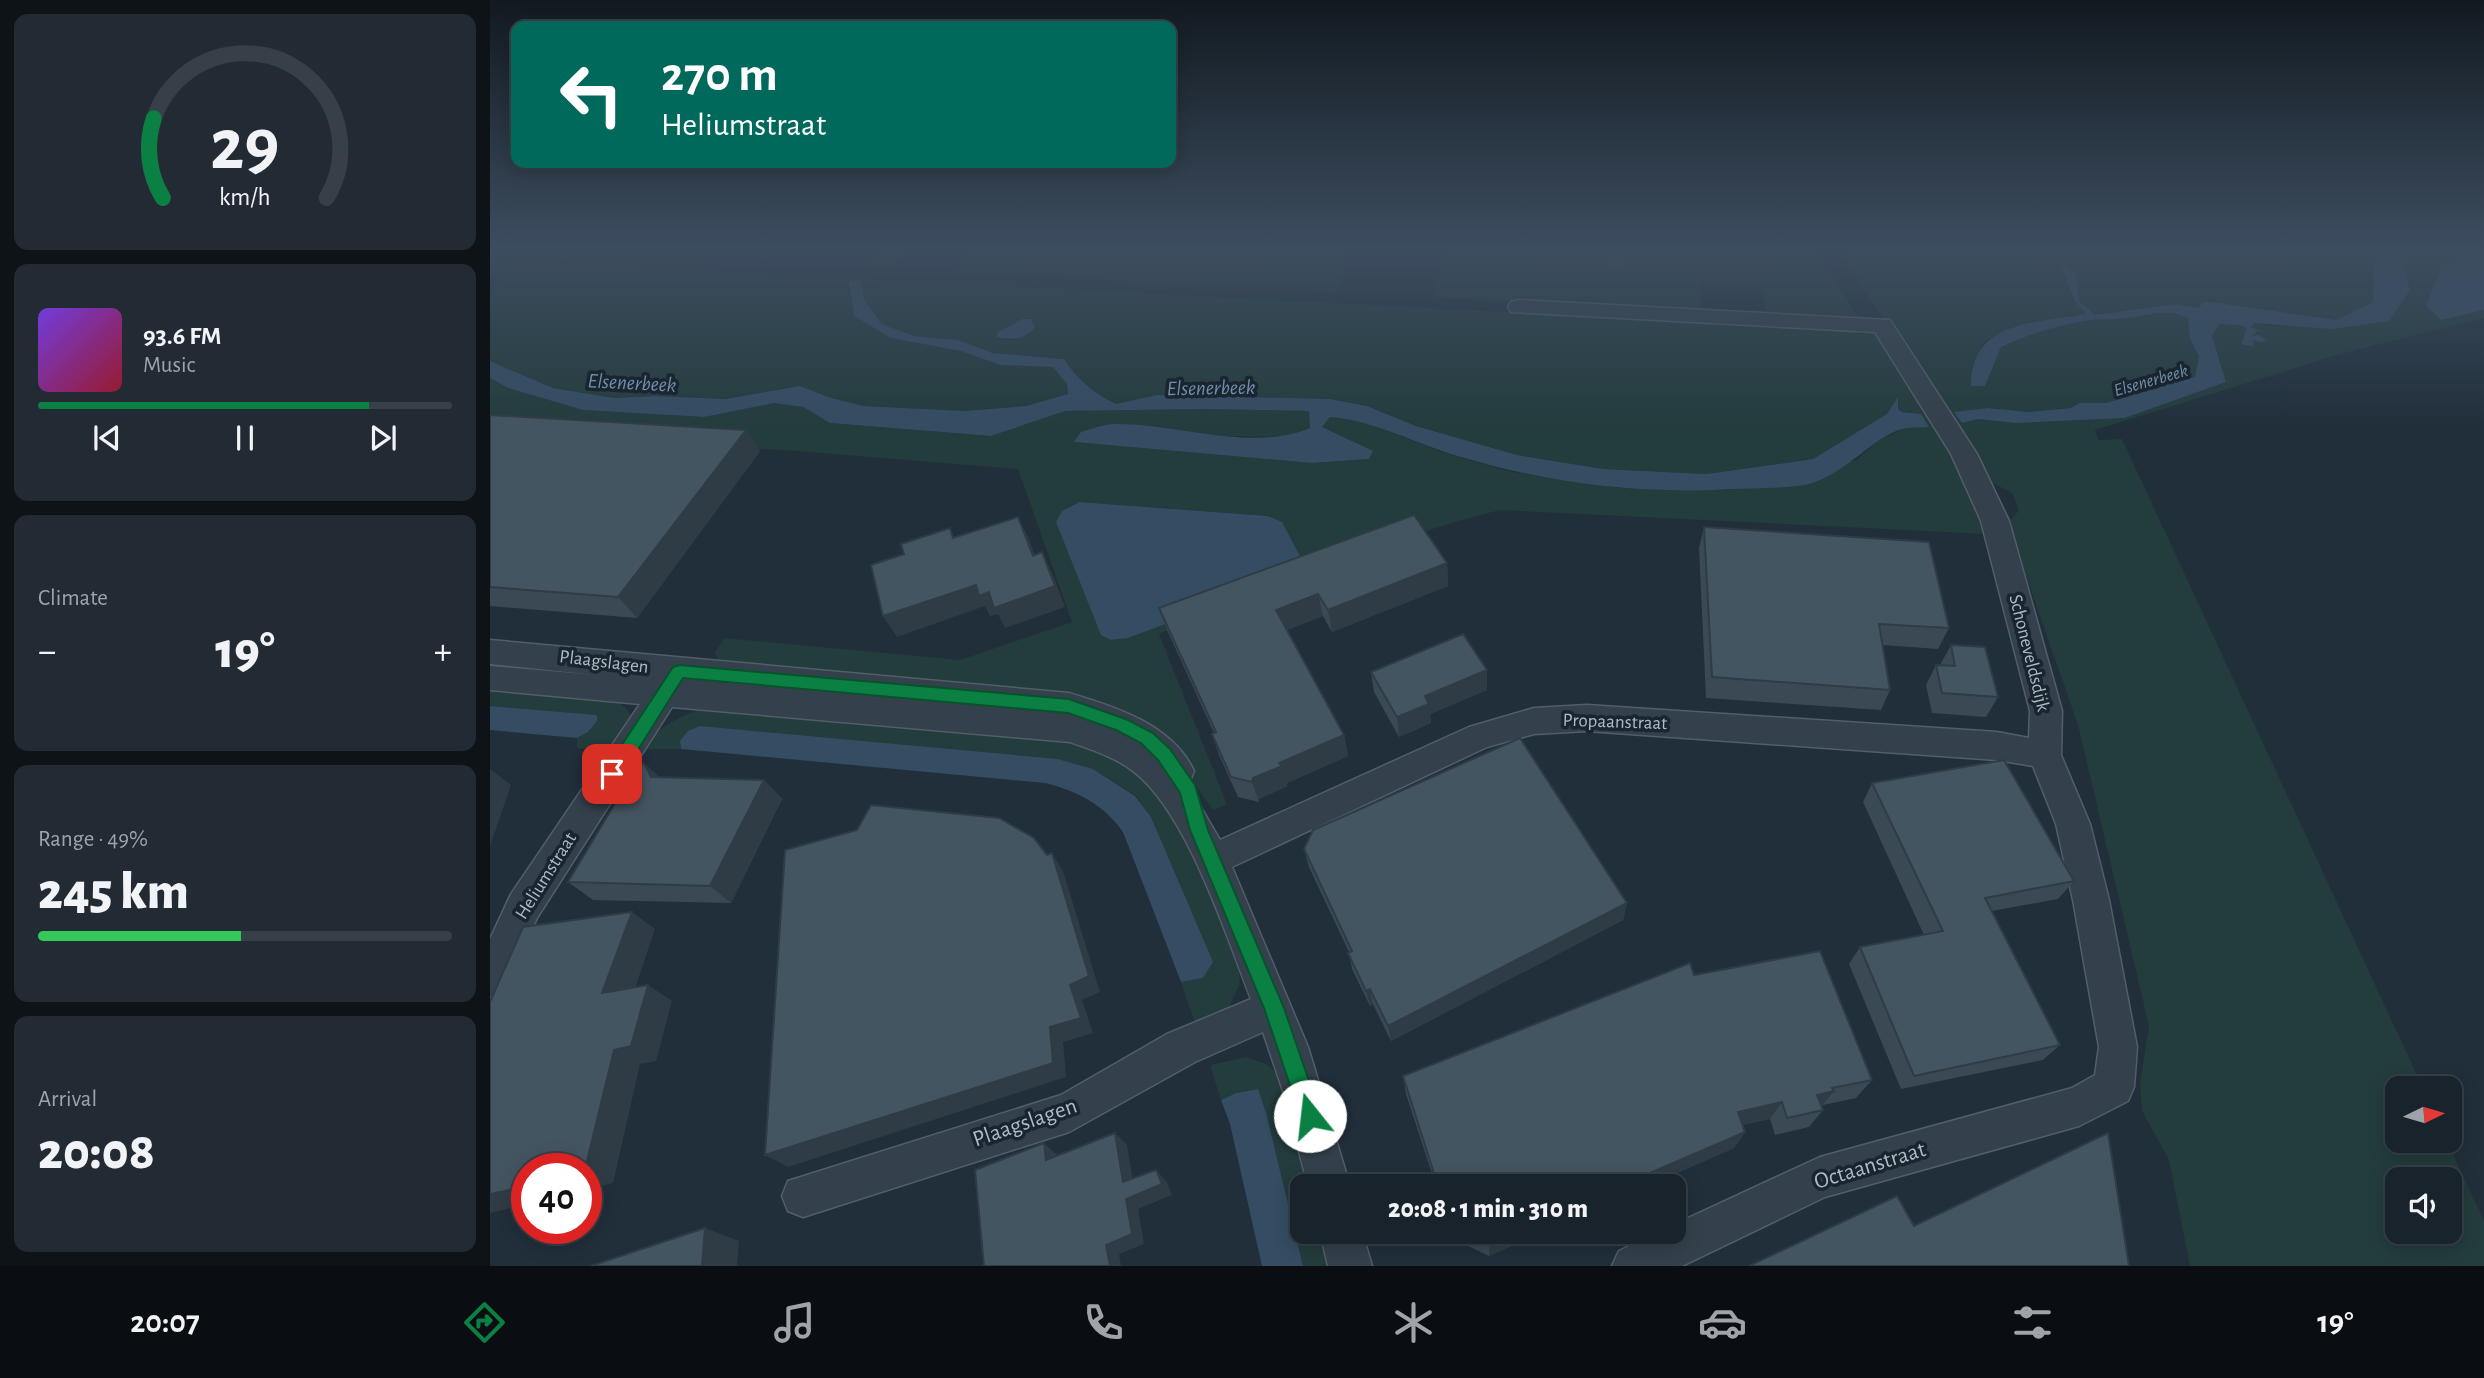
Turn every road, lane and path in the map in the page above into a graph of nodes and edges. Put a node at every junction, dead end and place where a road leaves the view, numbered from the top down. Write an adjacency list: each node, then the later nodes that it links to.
1 (1541, 308): 5 (street, Schoneveldsdijk)
2 (490, 652): 4 (street, Plaagslagen)
3 (490, 678): 4 (street, Plaagslagen)
4 (672, 682): 6 (street, Plaagslagen); 7 (street, Heliumstraat)
5 (2045, 755): 6 (street, Propaanstraat); 9 (street, Schoneveldsdijk)
6 (1205, 845): 8 (street, Plaagslagen)
7 (490, 979)
8 (1274, 1008): 10 (street, Plaagslagen); 11 (street, Plaagslagen)
9 (2114, 1087): 14 (street, Octaanstraat)
10 (1326, 1174)
11 (803, 1196)
12 (1344, 1244): 13 (street)
13 (1350, 1266)
14 (1634, 1266)

